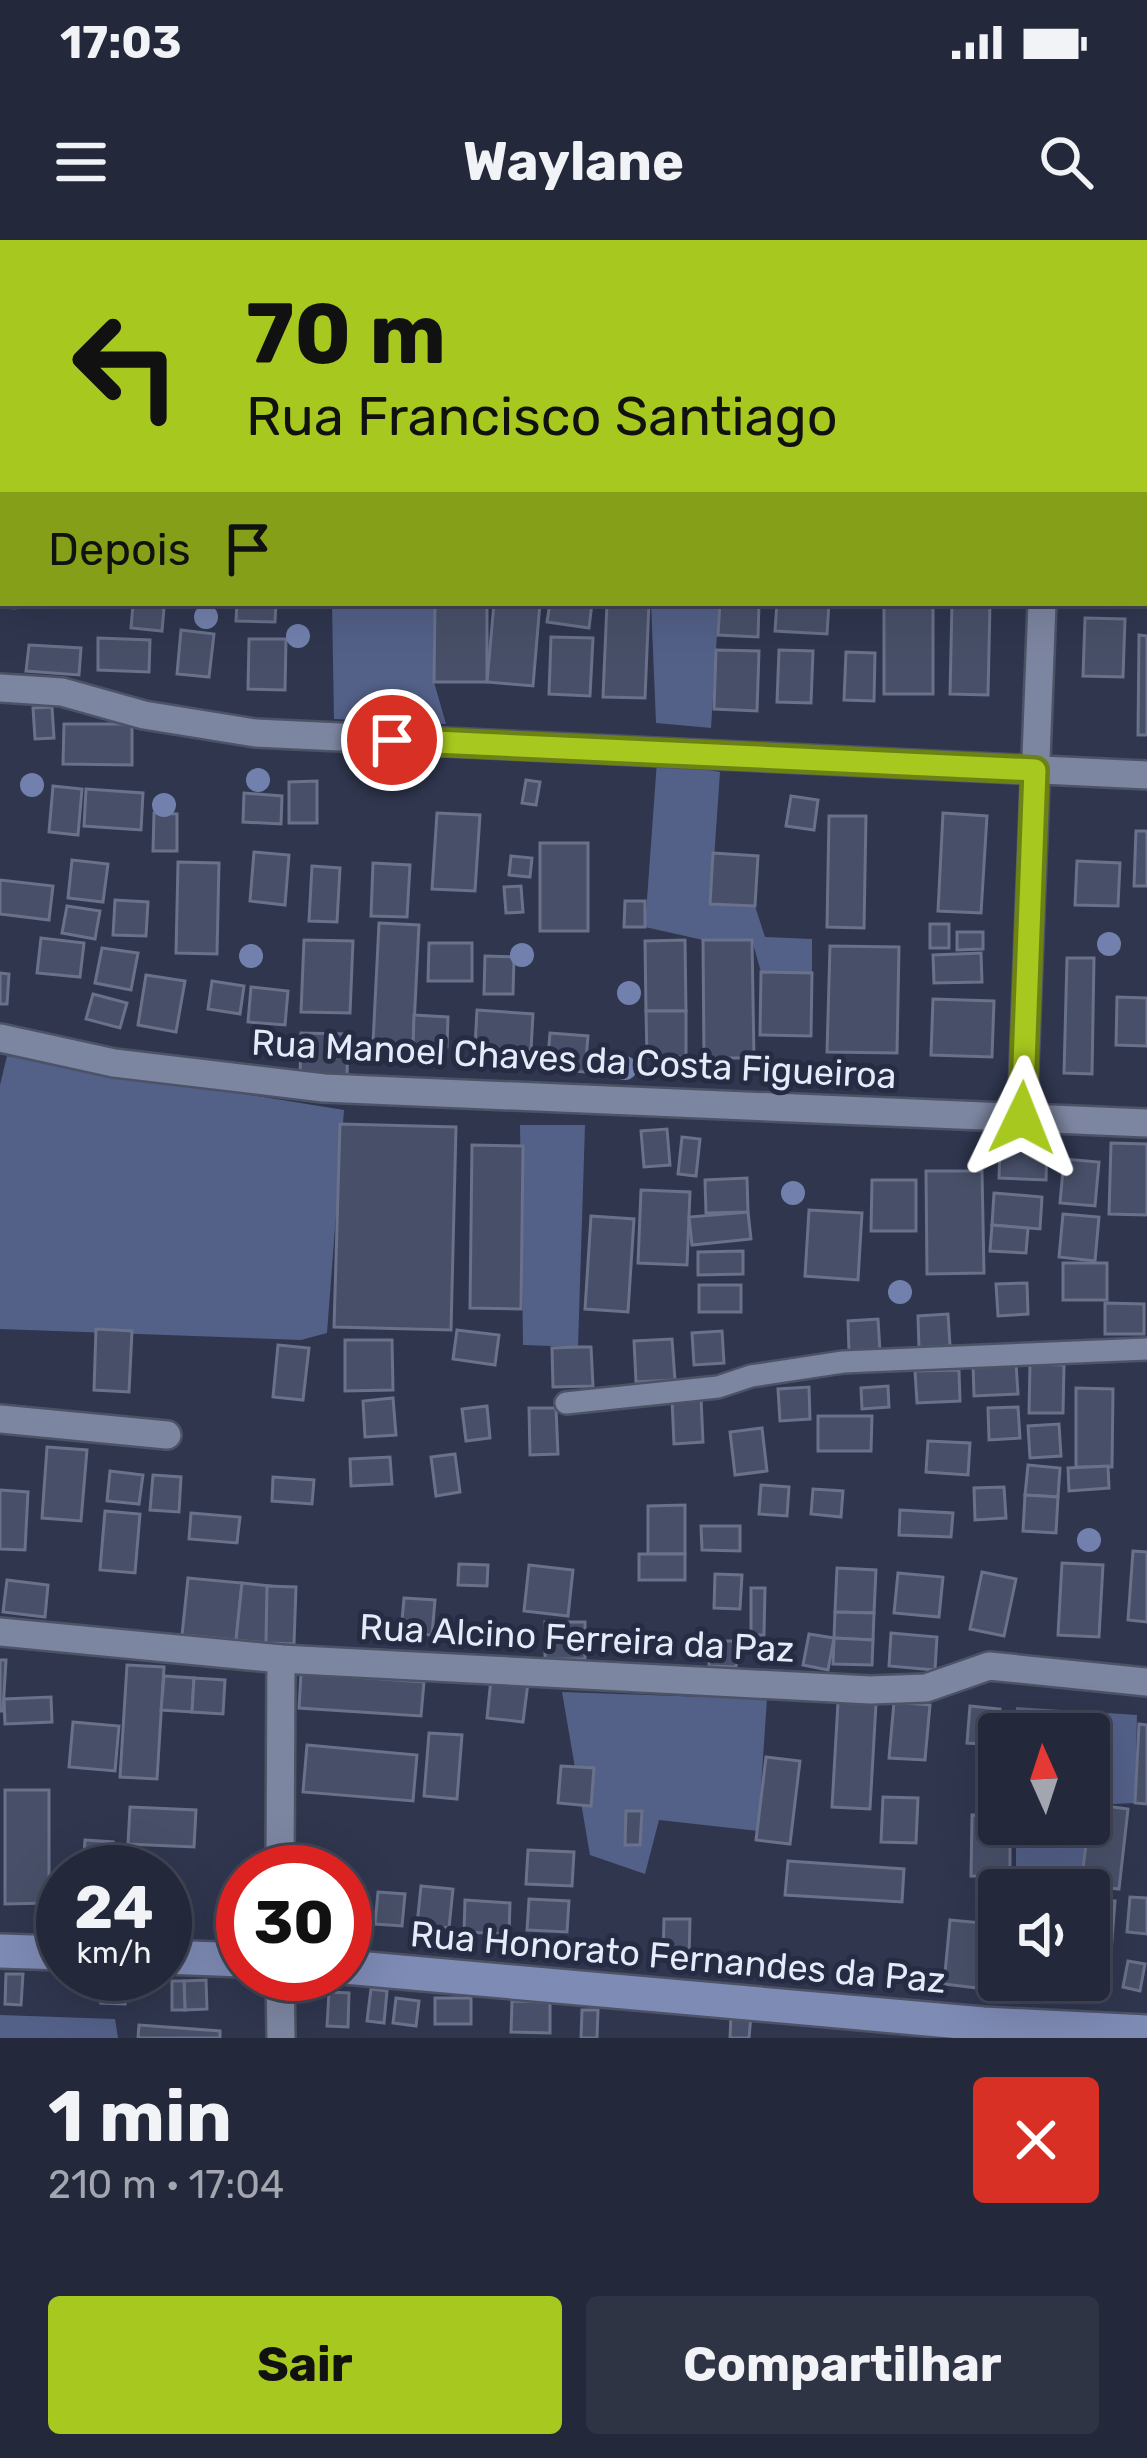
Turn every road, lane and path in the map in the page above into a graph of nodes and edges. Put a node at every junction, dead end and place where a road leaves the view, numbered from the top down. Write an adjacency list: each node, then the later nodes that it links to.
1 (1042, 606): 3 (street)
2 (0, 688): 3 (street)
3 (1035, 770): 4 (street); 6 (street)
4 (1147, 775)
5 (0, 1038): 6 (street, Rua Manoel Chaves da Costa Figueiroa)
6 (1022, 1118): 7 (street, Rua Manoel Chaves da Costa Figueiroa)
7 (1147, 1124)
8 (1147, 1349): 9 (street)
9 (566, 1403)
10 (0, 1419): 11 (street)
11 (167, 1435)
12 (0, 1632): 13 (street, Rua Alcino Ferreira da Paz)
13 (281, 1659): 14 (street, Rua Alcino Ferreira da Paz); 15 (street)
14 (1147, 1682)
15 (280, 1845)
16 (0, 1951): 17 (main road)
17 (36, 1953)
18 (372, 1970): 20 (main road, Rua Honorato Fernandes da Paz)
19 (280, 2001): 22 (street)
20 (983, 2031): 21 (main road, Rua Honorato Fernandes da Paz)
21 (1147, 2032)
22 (281, 2038)

